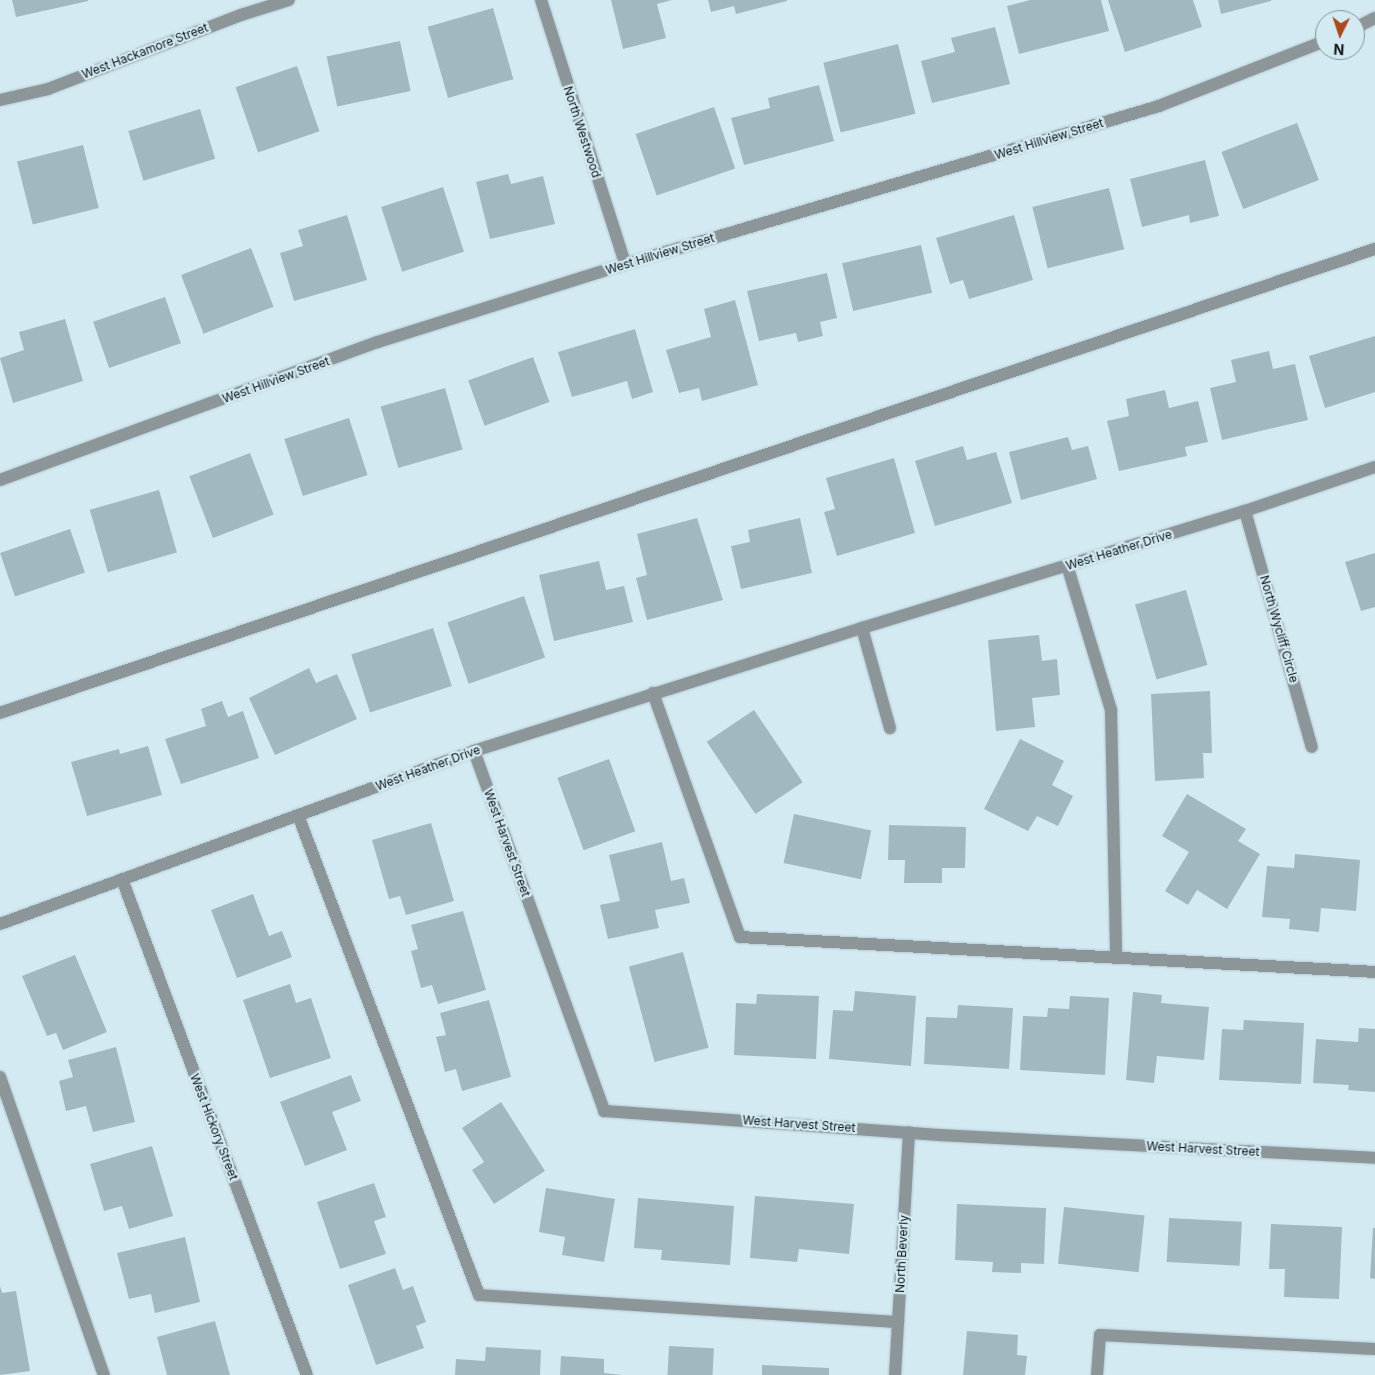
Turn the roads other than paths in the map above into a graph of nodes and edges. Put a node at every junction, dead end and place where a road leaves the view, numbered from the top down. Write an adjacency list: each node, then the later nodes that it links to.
1 (289, 0): 4 (street, West Hackamore Street)
2 (541, 0): 6 (street, North Westwood)
3 (1315, 45): 6 (street, West Hillview Street)
4 (0, 100)
5 (1375, 249): 13 (street)
6 (625, 264): 8 (street, West Hillview Street)
7 (1375, 466): 9 (street, West Heather Drive)
8 (0, 480)
9 (1245, 512): 10 (street, West Heather Drive); 15 (street, North Wycliff Circle)
10 (1067, 565): 11 (street, West Heather Drive); 20 (street)
11 (862, 628): 12 (street, West Heather Drive); 14 (street)
12 (653, 693): 16 (street, West Heather Drive); 20 (street)
13 (0, 713)
14 (890, 728)
15 (1312, 747)
16 (474, 751): 17 (street, West Heather Drive); 23 (street, West Harvest Street)
17 (298, 815): 18 (street, West Heather Drive); 25 (street)
18 (122, 879): 19 (street, West Heather Drive); 28 (street, West Hickory Street)
19 (0, 924)
20 (1116, 958): 21 (street)
21 (1375, 972)
22 (0, 1077): 27 (street)
23 (909, 1132): 24 (street, West Harvest Street); 25 (street, North Beverly)
24 (1375, 1158)
25 (898, 1322): 29 (street, North Beverly)
26 (1375, 1349): 30 (street)
27 (104, 1375)
28 (307, 1375)
29 (895, 1375)
30 (1097, 1375)

